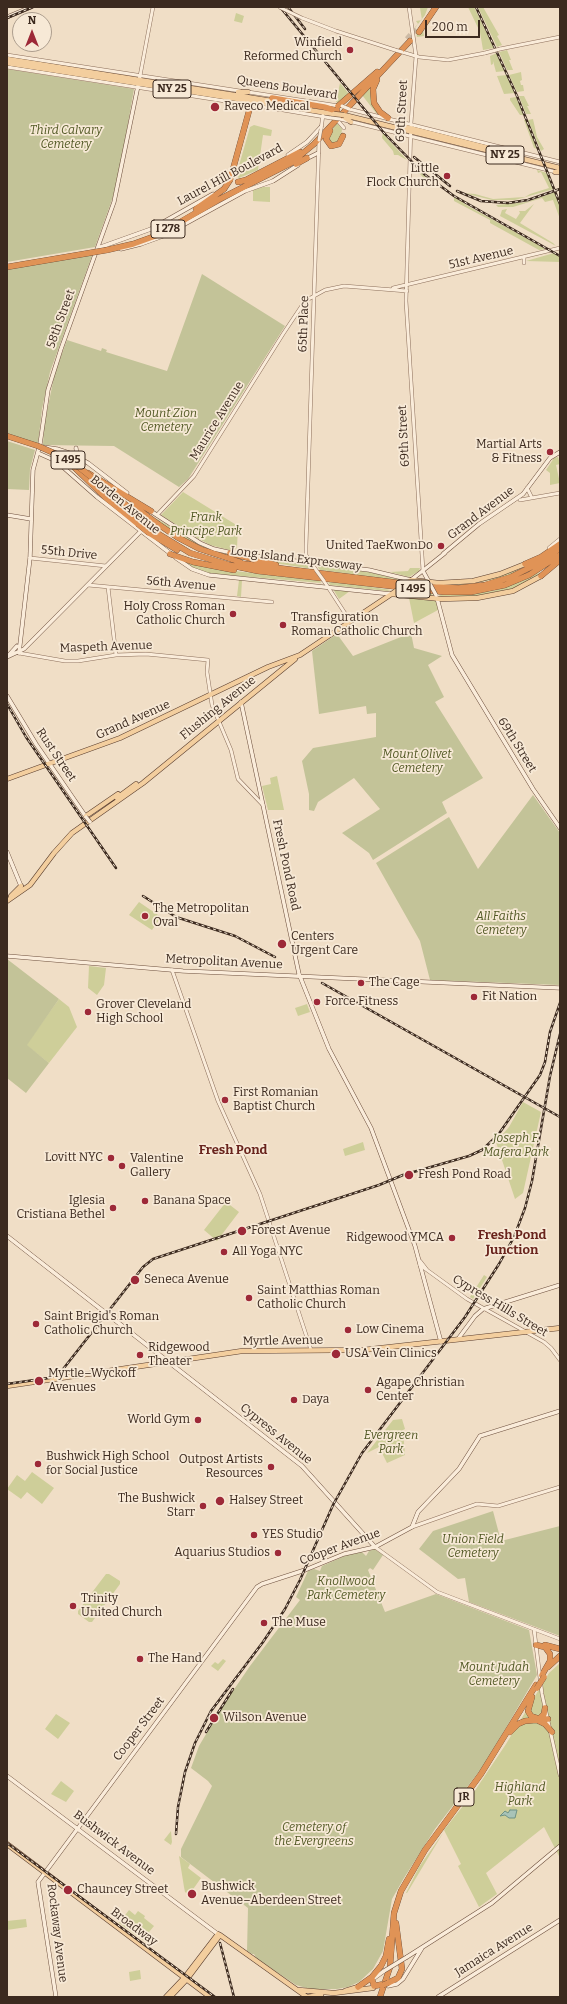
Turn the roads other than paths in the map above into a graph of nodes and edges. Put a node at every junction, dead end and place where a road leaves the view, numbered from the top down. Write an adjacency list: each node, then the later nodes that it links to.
1 (31, 7): 7 (main road)
2 (153, 7): 16 (street, 58th Street)
3 (278, 7): 10 (street, bridge)
4 (409, 7): 10 (street, 69th Street)
5 (432, 7): 6 (highway)
6 (436, 7)
7 (7, 16)
8 (560, 37): 10 (street, bridge)
9 (7, 55): 16 (street, Queens Boulevard)
10 (416, 56): 33 (street, 69th Street)
11 (7, 59): 16 (main road, Queens Boulevard / NY 25)
12 (7, 63): 16 (main road, Queens Boulevard / NY 25)
13 (388, 64): 15 (highway, I 278); 28 (highway, I 278); 29 (highway)
14 (7, 67): 16 (street, Queens Boulevard)
15 (377, 72): 28 (highway); 35 (highway, I 278)
16 (139, 81): 17 (street, Queens Boulevard); 18 (main road, Queens Boulevard / NY 25); 19 (main road, Queens Boulevard / NY 25); 21 (street, Queens Boulevard); 46 (main road, 58th Street)
17 (176, 81): 19 (main road); 20 (street, Queens Boulevard)
18 (161, 87): 21 (main road); 24 (main road, Queens Boulevard / NY 25)
19 (192, 88): 22 (main road, Queens Boulevard / NY 25)
20 (248, 92): 22 (main road); 26 (street, Queens Boulevard)
21 (176, 93): 25 (street, Queens Boulevard)
22 (226, 93): 26 (main road, Queens Boulevard / NY 25)
23 (272, 98): 26 (highway)
24 (261, 103): 25 (main road); 26 (main road, Queens Boulevard / NY 25)
25 (279, 109): 26 (street, Queens Boulevard)
26 (324, 110): 28 (highway); 28 (street, Queens Boulevard); 31 (street, 65th Place)
27 (249, 111): 43 (highway, bridge)
28 (340, 114): 29 (street, Queens Boulevard, bridge); 30 (main road); 32 (street); 33 (main road, Queens Boulevard / NY 25); 34 (highway); 42 (highway, I 278)
29 (388, 118): 33 (street, Queens Boulevard)
30 (352, 122): 33 (street, Queens Boulevard)
31 (321, 128): 36 (street, 65th Place, bridge); 41 (main road, Laurel Hill Boulevard)
32 (344, 128)
33 (411, 130): 38 (street, Queens Boulevard); 39 (main road, Queens Boulevard / NY 25); 40 (street, Queens Boulevard); 50 (street, 69th Street)
34 (343, 136)
35 (300, 152): 41 (highway); 43 (highway, I 278)
36 (318, 153): 37 (main road, Laurel Hill Boulevard); 53 (street, 65th Place)
37 (307, 158): 42 (highway); 46 (main road, Laurel Hill Boulevard)
38 (560, 162)
39 (560, 167)
40 (558, 172)
41 (238, 182): 46 (main road, Laurel Hill Boulevard)
42 (245, 187): 43 (highway, I 278)
43 (228, 192): 44 (highway, I 278); 44 (highway, I 278)
44 (107, 248): 49 (highway, I 278, bridge)
45 (560, 248): 47 (street, 51st Avenue)
46 (98, 249): 49 (main road, Laurel Hill Boulevard); 55 (main road, 58th Street)
47 (524, 257): 48 (street); 50 (street, 51st Avenue)
48 (524, 263)
49 (7, 265)
50 (407, 285): 51 (street, Maurice Avenue); 52 (street, 69th Street)
51 (389, 289): 52 (street, Maurice Avenue); 53 (street, Maurice Avenue)
52 (407, 291): 87 (street, 69th Street)
53 (314, 296): 69 (street, Maurice Avenue); 82 (street, 65th Place)
54 (7, 438): 59 (highway, bridge); 72 (highway, Long Island Expressway / I 495, bridge)
55 (40, 447): 58 (main road, 58th Street); 60 (main road)
56 (76, 448): 60 (main road)
57 (560, 452): 63 (main road, Grand Avenue)
58 (38, 453): 59 (main road, Borden Avenue); 61 (main road, 58th Street)
59 (50, 454): 61 (main road); 62 (highway); 67 (highway); 70 (main road, Borden Avenue)
60 (76, 456): 67 (main road)
61 (35, 462): 71 (main road, 58th Street)
62 (68, 463): 70 (highway); 72 (highway, bridge)
63 (528, 488): 65 (street); 87 (main road, Grand Avenue)
64 (560, 493): 65 (street)
65 (532, 498): 66 (street)
66 (520, 500)
67 (149, 513): 69 (main road); 72 (highway, bridge)
68 (7, 515): 71 (main road)
69 (157, 515): 73 (main road, Maurice Avenue); 77 (main road)
70 (122, 516): 73 (main road, Borden Avenue)
71 (31, 519): 80 (main road, 58th Street)
72 (153, 528): 85 (highway, Long Island Expressway / I 495); 86 (highway)
73 (141, 531): 78 (main road, Borden Avenue); 84 (main road, Maurice Avenue)
74 (560, 539): 83 (street)
75 (560, 544): 83 (highway)
76 (560, 548): 85 (highway, Long Island Expressway / I 495)
77 (230, 553): 82 (main road); 85 (highway)
78 (170, 554): 86 (highway); 92 (main road, Borden Avenue)
79 (560, 555): 86 (highway, Long Island Expressway / I 495)
80 (30, 558): 84 (street, 55th Drive); 101 (main road, 58th Street)
81 (560, 562): 88 (highway)
82 (312, 564): 89 (main road); 93 (street, bridge)
83 (525, 564): 90 (main road)
84 (106, 566): 91 (main road, Maurice Avenue)
85 (294, 570)
86 (258, 571)
87 (423, 571): 89 (main road, Grand Avenue); 90 (main road, 69th Street)
88 (541, 576): 98 (main road)
89 (409, 581): 90 (main road); 96 (main road, Grand Avenue, bridge)
90 (429, 583): 98 (main road, 69th Street, bridge)
91 (88, 585): 94 (street, 56th Avenue); 102 (main road, Maurice Avenue)
92 (315, 585): 93 (main road, Borden Avenue); 95 (main road)
93 (327, 586): 97 (main road, Borden Avenue); 100 (street)
94 (108, 587): 99 (street, 56th Avenue); 103 (street)
95 (318, 590)
96 (391, 594): 97 (main road, Grand Avenue); 98 (main road)
97 (384, 595): 100 (main road, Grand Avenue)
98 (437, 597): 121 (main road, 69th Street)
99 (272, 602)
100 (350, 620): 104 (main road, Grand Avenue)
101 (19, 643): 102 (main road, 58th Street); 105 (main road)
102 (19, 653): 103 (street, Maspeth Avenue); 105 (main road, Maspeth Avenue)
103 (116, 655): 109 (street, Maspeth Avenue)
104 (300, 655): 107 (main road, Grand Avenue); 110 (main road, Flushing Avenue)
105 (7, 657)
106 (274, 667): 107 (main road, Grand Avenue)
107 (264, 670): 109 (main road, Grand Avenue)
108 (7, 696): 114 (main road, Rust Street)
109 (210, 696): 111 (street); 112 (main road, Grand Avenue)
110 (241, 702): 111 (main road, Flushing Avenue); 118 (main road, Fresh Pond Road)
111 (218, 721): 117 (main road, Flushing Avenue); 118 (street)
112 (128, 735): 113 (main road); 114 (main road, Grand Avenue)
113 (130, 740)
114 (50, 764): 115 (main road, Grand Avenue); 119 (main road, Rust Street)
115 (7, 779)
116 (130, 781): 117 (main road)
117 (133, 788): 119 (main road); 120 (main road); 124 (main road, Flushing Avenue); 125 (main road, Flushing Avenue)
118 (263, 805): 128 (main road, Fresh Pond Road)
119 (86, 817): 120 (main road, Rust Street, bridge)
120 (90, 823)
121 (560, 828)
122 (7, 852): 123 (main road)
123 (20, 886): 124 (main road)
124 (11, 896): 125 (main road, Flushing Avenue)
125 (7, 901)
126 (7, 956): 127 (main road, Metropolitan Avenue)
127 (172, 970): 128 (main road, Metropolitan Avenue); 140 (street)
128 (300, 976): 129 (main road, Metropolitan Avenue); 131 (main road, Fresh Pond Road)
129 (560, 988)
130 (7, 1236): 142 (main road, Cypress Avenue)
131 (419, 1259): 132 (main road, Fresh Pond Road); 133 (street, Cypress Hills Street)
132 (420, 1265): 133 (street, Cypress Hills Street); 139 (main road, Fresh Pond Road)
133 (427, 1270): 135 (street, Cypress Hills Street)
134 (560, 1285): 135 (main road)
135 (483, 1309): 137 (street, Cypress Hills Street); 138 (main road)
136 (560, 1328): 137 (main road, Myrtle Avenue)
137 (527, 1332): 138 (main road, Myrtle Avenue); 141 (street, Cypress Hills Street)
138 (458, 1340): 139 (main road, Myrtle Avenue)
139 (441, 1342): 140 (main road, Myrtle Avenue)
140 (311, 1350): 142 (main road, Myrtle Avenue)
141 (560, 1360)
142 (169, 1362): 143 (main road, Myrtle Avenue); 147 (main road, Cypress Avenue)
143 (7, 1386)
144 (560, 1411): 146 (main road)
145 (560, 1487): 146 (street)
146 (412, 1527): 147 (main road, Cooper Avenue)
147 (376, 1546): 148 (main road, Cooper Avenue); 149 (street, Cypress Avenue)
148 (249, 1599): 164 (main road, Cooper Street)
149 (534, 1629): 150 (street, Cypress Avenue); 151 (street)
150 (560, 1639)
151 (536, 1646): 152 (highway); 154 (highway); 157 (street)
152 (560, 1649)
153 (560, 1658): 154 (highway, JR)
154 (543, 1676): 155 (highway, JR, bridge)
155 (537, 1686): 156 (highway, JR); 168 (highway, JR)
156 (533, 1694): 159 (highway); 161 (highway, JR)
157 (545, 1708): 158 (street); 159 (highway)
158 (548, 1718): 159 (highway); 160 (street)
159 (538, 1719): 160 (highway); 161 (highway)
160 (552, 1732): 162 (street)
161 (510, 1733): 168 (highway, JR)
162 (560, 1775)
163 (7, 1776): 164 (main road, Bushwick Avenue)
164 (77, 1828): 167 (main road, Cooper Street); 170 (main road, Bushwick Avenue)
165 (7, 1844): 167 (main road, Broadway)
166 (560, 1846): 171 (main road)
167 (45, 1872): 174 (main road, Broadway); 183 (main road, Rockaway Avenue)
168 (395, 1914): 176 (highway); 177 (highway); 188 (highway, JR)
169 (560, 1920): 189 (main road, Jamaica Avenue)
170 (219, 1934): 174 (main road); 179 (main road, Bushwick Avenue)
171 (427, 1944): 172 (main road); 173 (main road)
172 (407, 1956): 173 (main road); 175 (main road, bridge)
173 (412, 1963): 176 (main road)
174 (186, 1978): 184 (main road); 185 (main road); 186 (main road, Broadway)
175 (372, 1980): 177 (main road); 178 (highway)
176 (391, 1984): 178 (highway, bridge)
177 (358, 1987): 180 (main road)
178 (377, 1987): 180 (main road)
179 (295, 1989): 181 (main road); 187 (main road, Bushwick Avenue)
180 (340, 1993): 181 (main road)
181 (325, 1994): 182 (main road)
182 (319, 1996): 187 (main road)
183 (56, 1997)
184 (166, 1997)
185 (170, 1997)
186 (210, 1997)
187 (307, 1997)
188 (382, 1997)
189 (438, 1997)

